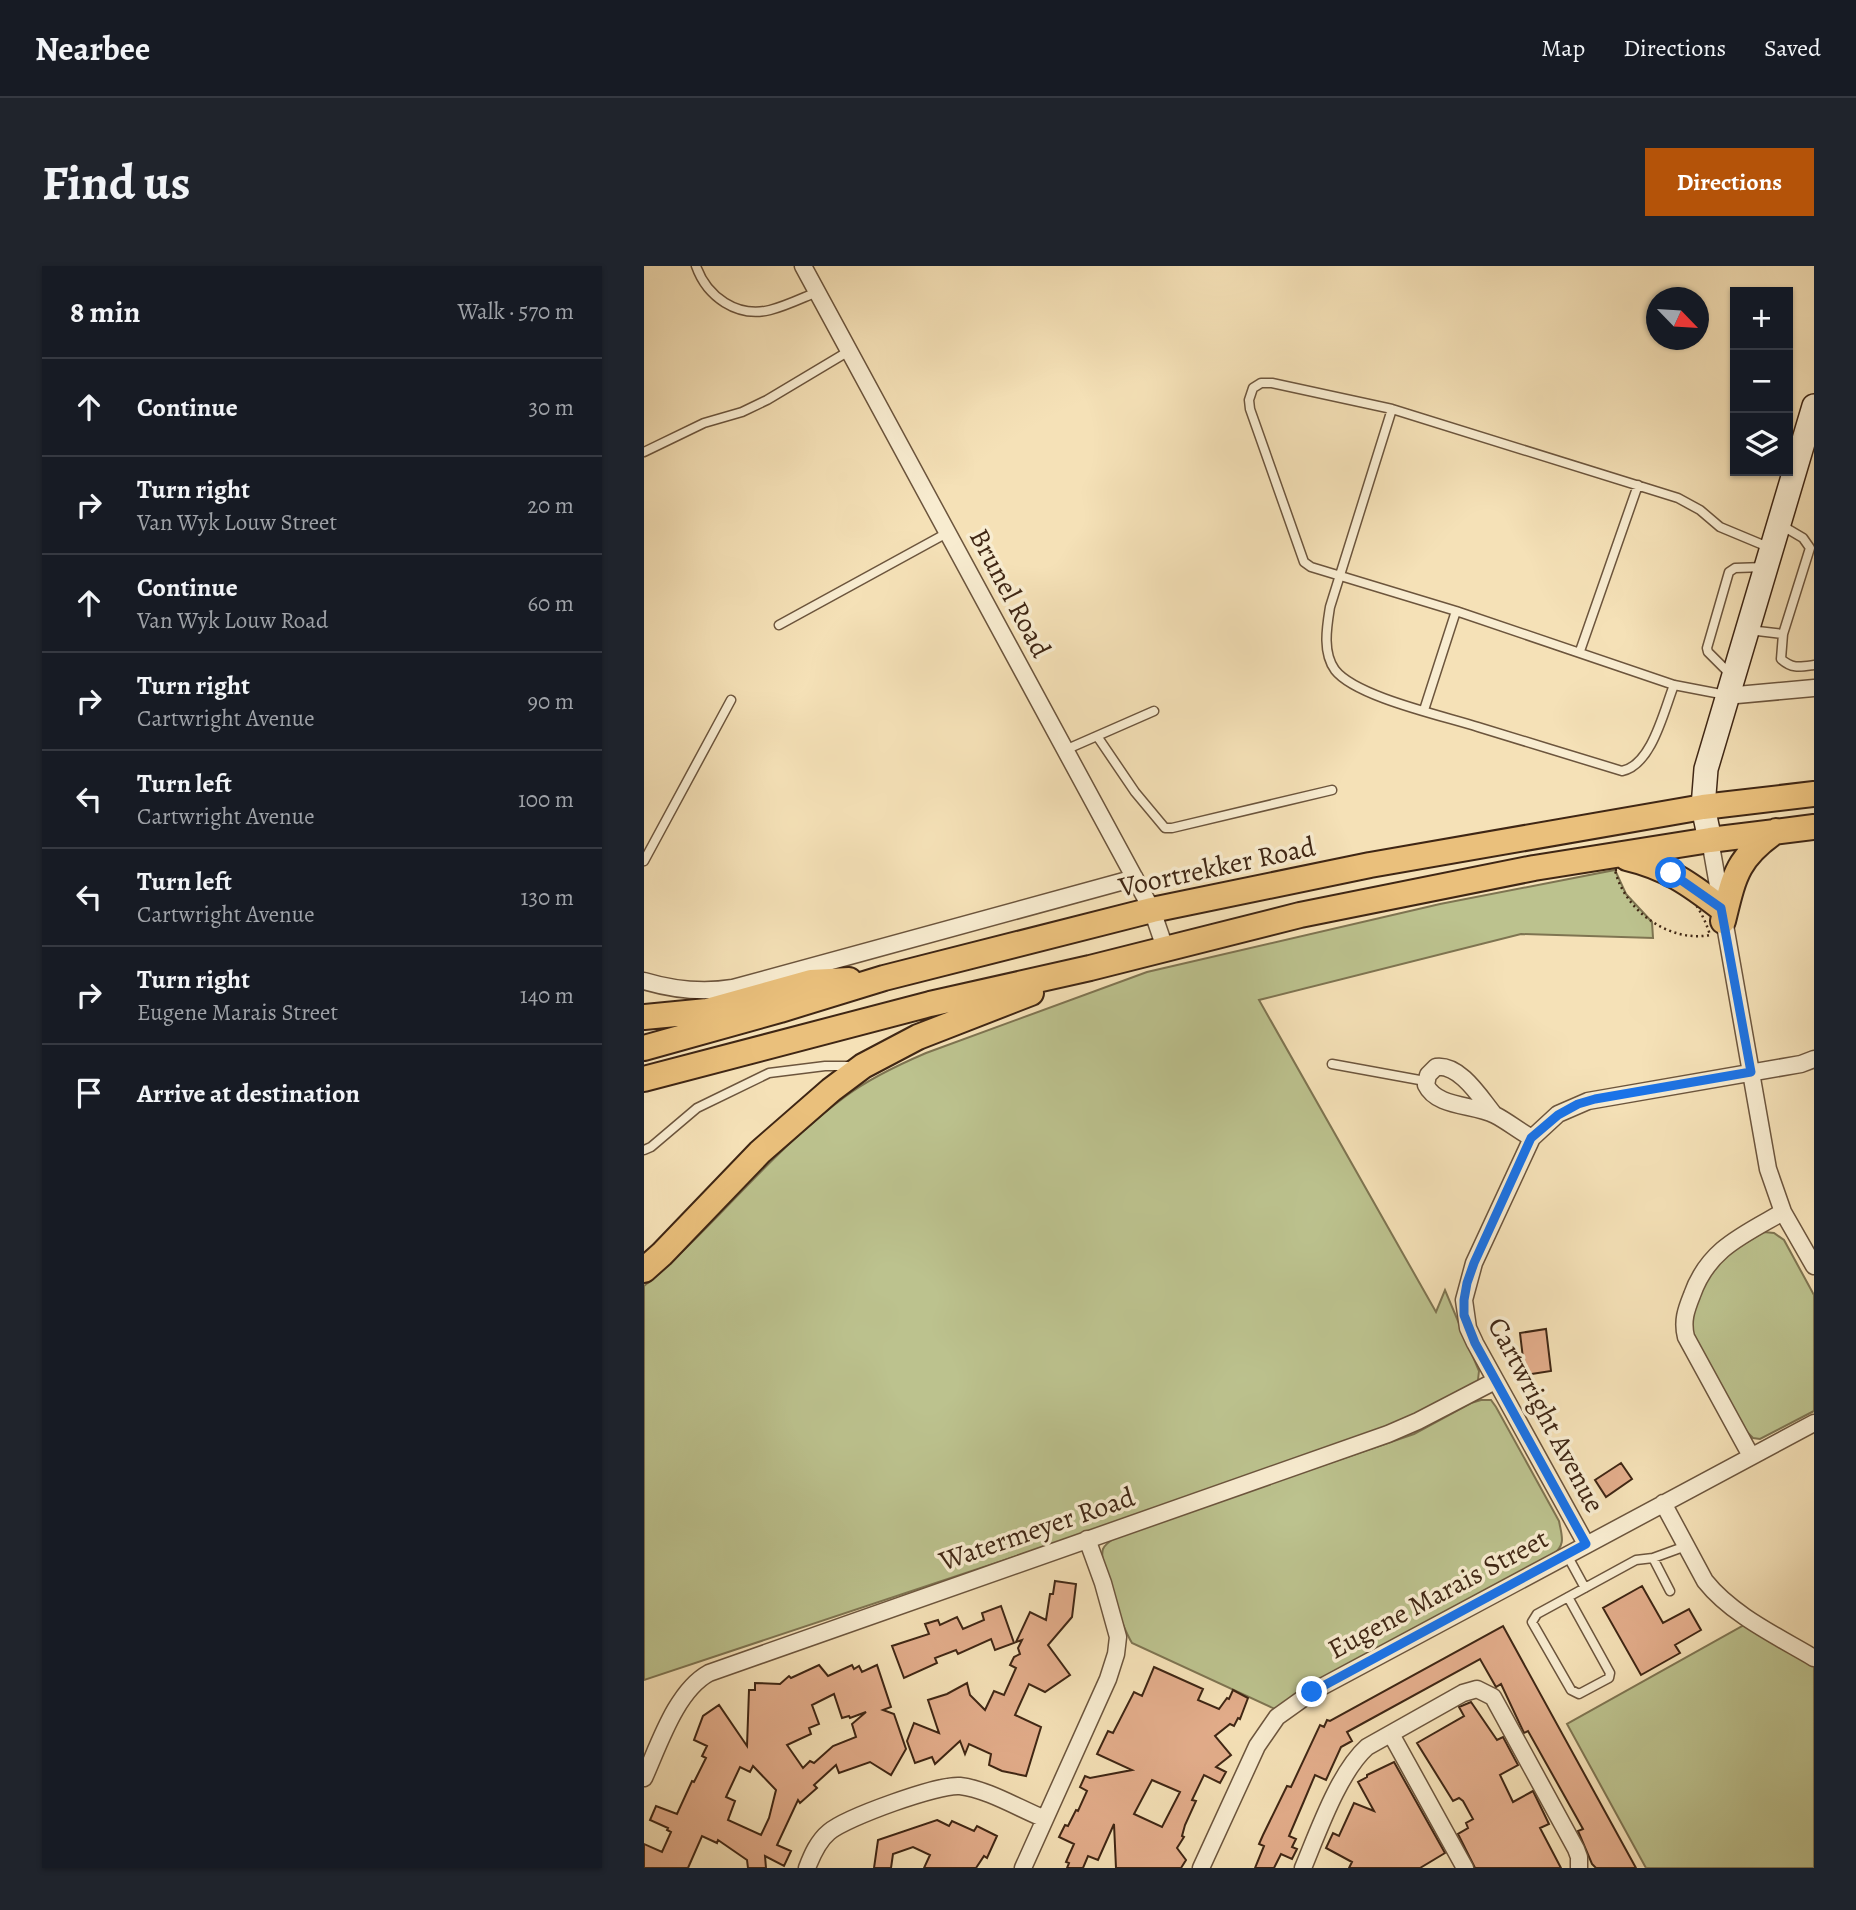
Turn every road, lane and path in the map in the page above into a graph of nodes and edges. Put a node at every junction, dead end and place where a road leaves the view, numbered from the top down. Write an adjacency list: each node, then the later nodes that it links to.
1 (696, 266): 3 (lane)
2 (803, 266): 3 (street, Brunel Road)
3 (817, 292): 4 (street, Brunel Road)
4 (849, 351): 7 (lane); 10 (street, Brunel Road)
5 (1814, 406): 9 (main road)
6 (1392, 409): 8 (lane); 12 (lane); 12 (lane)
7 (644, 452)
8 (1638, 485): 11 (lane); 17 (lane)
9 (1779, 523): 11 (main road); 16 (lane)
10 (947, 533): 14 (lane); 26 (street, Brunel Road)
11 (1768, 557): 15 (main road); 20 (lane)
12 (1338, 575): 13 (lane); 23 (lane)
13 (1455, 611): 17 (lane); 23 (lane)
14 (779, 625)
15 (1746, 630): 16 (lane); 20 (main road)
16 (1783, 634): 18 (lane)
17 (1580, 651): 19 (lane)
18 (1814, 665)
19 (1674, 685): 20 (lane); 23 (lane)
20 (1729, 686): 21 (street); 29 (main road)
21 (1814, 688)
22 (731, 701): 34 (lane)
23 (1424, 710)
24 (1154, 711): 25 (lane)
25 (1097, 736): 26 (lane); 27 (lane)
26 (1065, 750): 35 (street, Brunel Road)
27 (1332, 790)
28 (1814, 794): 29 (main road, Voortrekker Road)
29 (1703, 807): 32 (main road); 36 (main road, Voortrekker Road)
30 (1814, 827): 31 (main road)
31 (1777, 830): 32 (main road); 37 (main road)
32 (1710, 840): 33 (main road); 37 (street)
33 (1618, 856): 37 (main road); 38 (main road)
34 (644, 861)
35 (1135, 878): 36 (street, Brunel Road); 41 (street)
36 (1152, 910): 38 (street, Brunel Road); 40 (main road, Voortrekker Road)
37 (1720, 927): 37 (path); 47 (street)
38 (1165, 948): 39 (main road)
39 (1090, 968): 46 (main road); 48 (main road)
40 (884, 978): 42 (main road); 43 (main road, Voortrekker Road)
41 (644, 981)
42 (644, 1017)
43 (644, 1048)
44 (1814, 1059): 47 (street, Cartwright Avenue)
45 (1332, 1065): 49 (lane)
46 (863, 1066): 52 (lane); 55 (main road)
47 (1751, 1072): 51 (street, Cartwright Avenue); 53 (street)
48 (644, 1079)
49 (1425, 1081): 50 (street); 50 (street)
50 (1493, 1113): 51 (street)
51 (1531, 1138): 56 (street, Cartwright Avenue)
52 (644, 1150)
53 (1783, 1212): 54 (street); 58 (street)
54 (1814, 1266)
55 (644, 1270)
56 (1496, 1381): 60 (street, Watermeyer Road); 61 (street, Cartwright Avenue)
57 (1814, 1423): 58 (street, Eugene Marais Street)
58 (1751, 1457): 59 (street, Eugene Marais Street)
59 (1663, 1503): 61 (street, Eugene Marais Street); 62 (street)
60 (1087, 1539): 70 (street, Watermeyer Road); 71 (street)
61 (1586, 1544): 63 (street, Eugene Marais Street)
62 (1686, 1546): 64 (lane); 68 (street)
63 (1567, 1555): 65 (lane); 75 (street, Eugene Marais Street)
64 (1653, 1558): 65 (lane); 66 (lane)
65 (1586, 1588): 67 (lane)
66 (1670, 1591)
67 (1568, 1597): 67 (lane)
68 (1814, 1658)
69 (1391, 1734): 72 (street); 76 (street); 77 (street)
70 (644, 1778)
71 (1045, 1819): 73 (street); 74 (street)
72 (1308, 1866)
73 (807, 1868)
74 (1023, 1868)
75 (1201, 1868)
76 (1465, 1868)
77 (1579, 1868)

